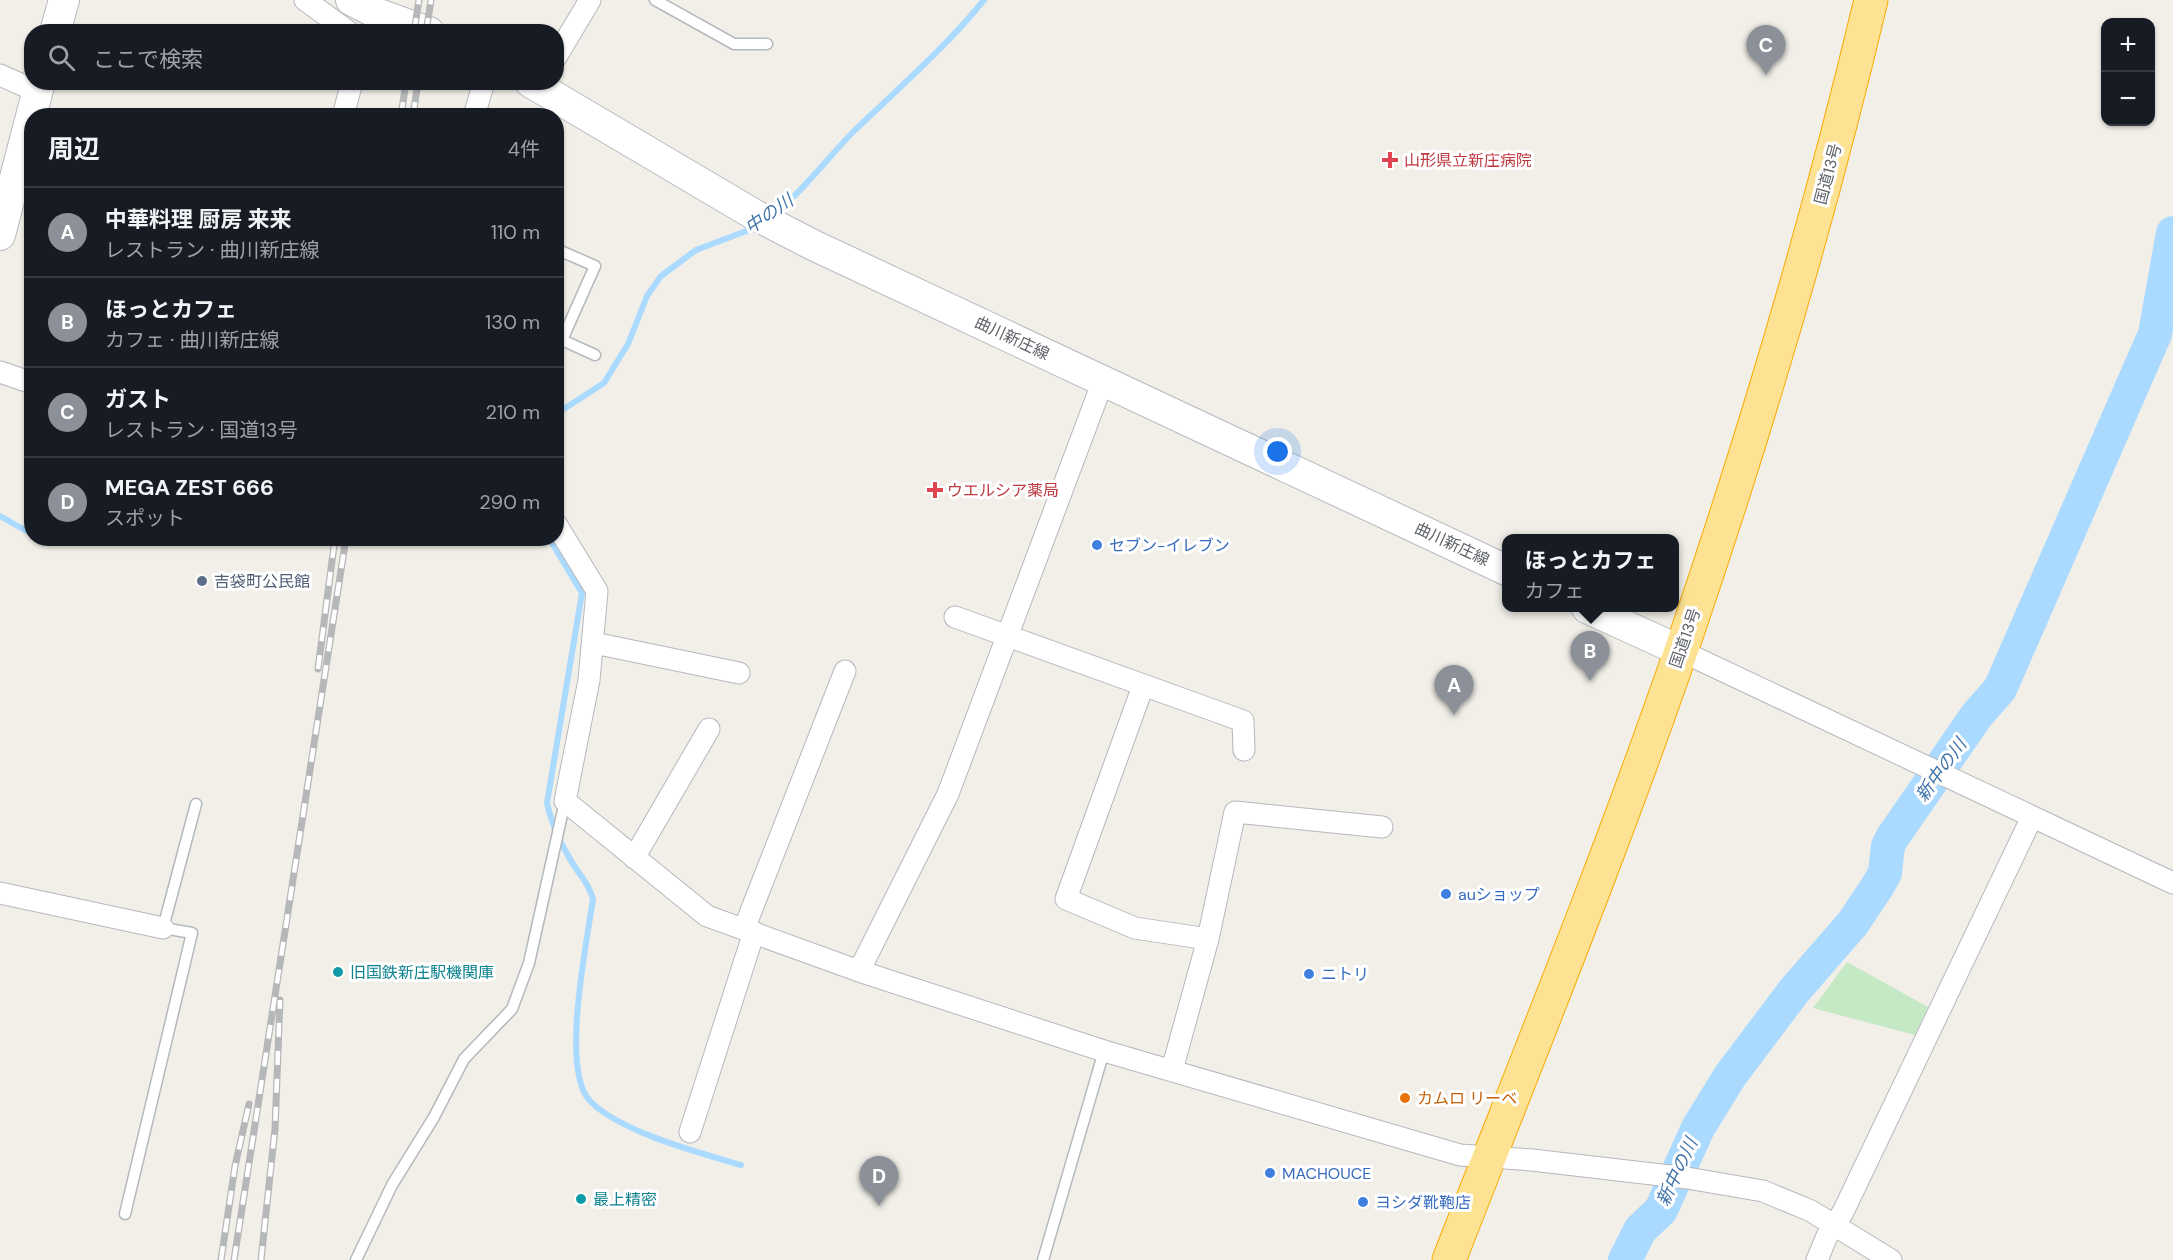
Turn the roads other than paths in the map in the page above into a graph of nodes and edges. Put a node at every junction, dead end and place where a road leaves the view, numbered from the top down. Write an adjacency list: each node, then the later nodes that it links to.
1 (64, 0): 7 (main road)
2 (305, 0): 8 (street)
3 (351, 0): 9 (main road)
4 (590, 0): 10 (street)
5 (655, 0): 11 (lane)
6 (1871, 0): 37 (highway, 国道13号)
7 (57, 24)
8 (338, 24)
9 (407, 24)
10 (564, 44)
11 (767, 44)
12 (0, 75): 13 (street)
13 (24, 84)
14 (38, 90): 18 (main road)
15 (350, 90): 19 (street)
16 (482, 90): 20 (street)
17 (547, 90): 30 (main road, 曲川新庄線)
18 (32, 108)
19 (345, 108)
20 (476, 108)
21 (24, 132): 22 (main road)
22 (6, 185): 23 (main road)
23 (0, 235)
24 (564, 252): 25 (lane)
25 (564, 336)
26 (564, 341): 27 (lane)
27 (595, 355)
28 (0, 372): 29 (street)
29 (24, 380)
30 (1103, 381): 32 (main road, 曲川新庄線); 35 (street)
31 (564, 537): 36 (street)
32 (1502, 568)
33 (1596, 612): 37 (main road)
34 (955, 617): 35 (street)
35 (1007, 637): 40 (street); 53 (street)
36 (594, 643): 39 (street); 43 (street)
37 (1681, 651): 45 (street); 57 (highway, 国道13号)
38 (845, 671): 51 (street)
39 (739, 673)
40 (1143, 686): 42 (street); 52 (street)
41 (709, 729): 47 (street)
42 (1244, 750)
43 (565, 801): 47 (street); 60 (lane)
44 (196, 804): 50 (lane)
45 (2032, 817): 48 (street); 59 (street)
46 (1382, 827): 52 (street)
47 (634, 858): 51 (street)
48 (2173, 883)
49 (0, 893): 50 (street)
50 (164, 928): 58 (lane)
51 (749, 931): 53 (street); 56 (street)
52 (1208, 939): 55 (street)
53 (860, 971): 54 (street)
54 (1104, 1051): 55 (street); 61 (lane)
55 (1172, 1070): 57 (street)
56 (690, 1132)
57 (1489, 1158): 59 (street); 62 (highway, 国道13号)
58 (125, 1214)
59 (1834, 1225): 63 (street); 64 (street)
60 (356, 1260)
61 (1043, 1260)
62 (1449, 1260)
63 (1817, 1260)
64 (1891, 1260)

